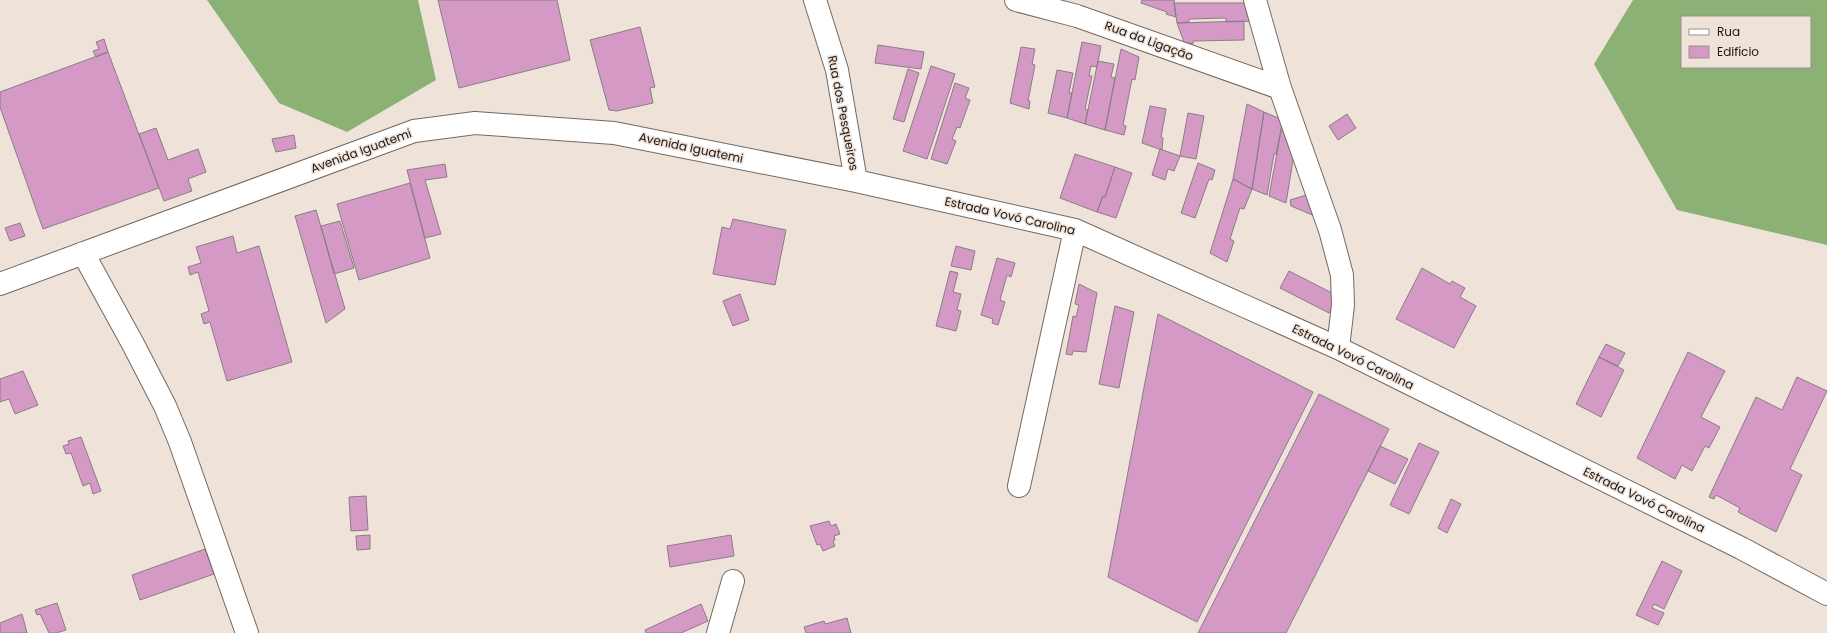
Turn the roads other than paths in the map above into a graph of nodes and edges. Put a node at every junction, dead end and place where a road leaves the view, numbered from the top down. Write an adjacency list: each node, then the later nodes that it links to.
1 (815, 0): 6 (street, Rua dos Pesqueiros)
2 (1016, 0): 4 (street, Rua da Ligação)
3 (1255, 0): 5 (street)
4 (1076, 8): 5 (street, Rua da Ligação)
5 (1280, 88): 10 (street)
6 (856, 181): 7 (street, Estrada Vovó Carolina); 8 (street, Avenida Iguatemi)
7 (1075, 230): 10 (street, Estrada Vovó Carolina); 11 (street)
8 (83, 253): 9 (street, Avenida Iguatemi); 14 (street)
9 (0, 284)
10 (1338, 348): 13 (street, Estrada Vovó Carolina)
11 (1019, 486)
12 (733, 581): 15 (street)
13 (1827, 594)
14 (247, 633)
15 (718, 633)

